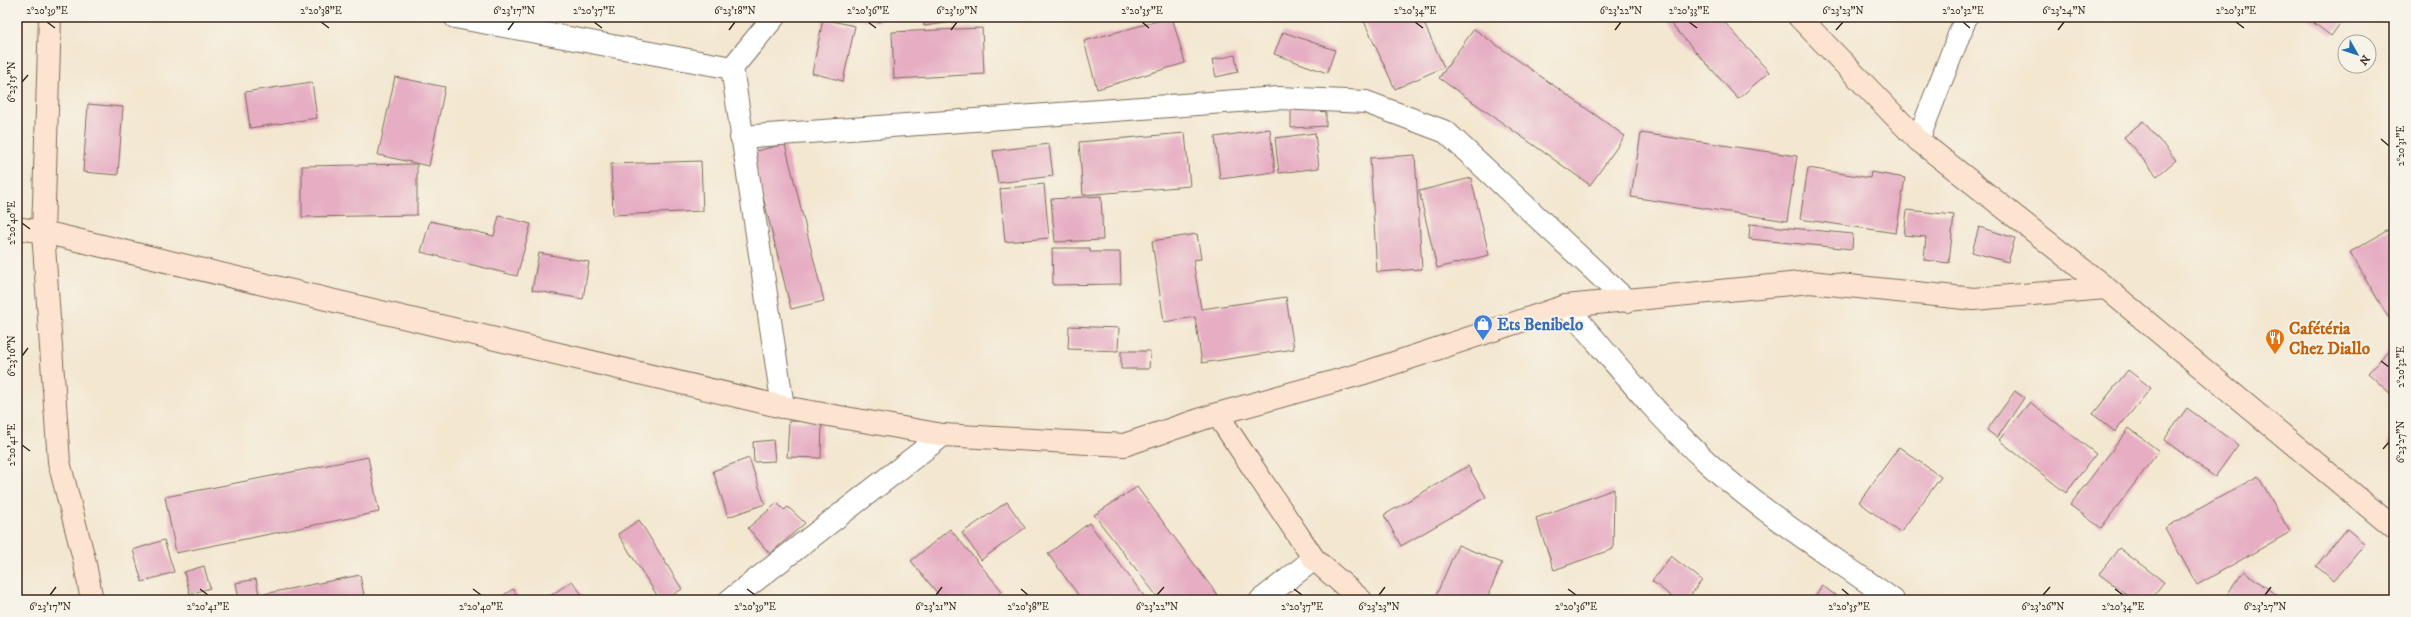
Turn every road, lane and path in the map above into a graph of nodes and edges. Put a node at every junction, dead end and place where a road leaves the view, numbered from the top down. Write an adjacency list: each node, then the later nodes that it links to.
1 (50, 17): 11 (main road)
2 (455, 17): 6 (street)
3 (774, 17): 7 (street)
4 (1800, 17): 9 (main road)
5 (1966, 17): 9 (street)
6 (487, 21): 7 (street)
7 (732, 68): 8 (street)
8 (741, 137): 13 (street); 15 (street)
9 (1918, 140): 12 (main road)
10 (17, 228): 11 (main road)
11 (43, 232): 15 (main road); 20 (main road)
12 (2106, 288): 13 (main road); 18 (main road)
13 (1627, 301): 14 (main road)
14 (1566, 306): 16 (main road); 24 (street)
15 (783, 407): 17 (main road)
16 (1217, 414): 17 (main road); 19 (main road)
17 (942, 435): 21 (street)
18 (2394, 528)
19 (1314, 559): 22 (street); 23 (main road)
20 (92, 600)
21 (730, 600)
22 (1260, 600)
23 (1361, 600)
24 (1894, 600)

